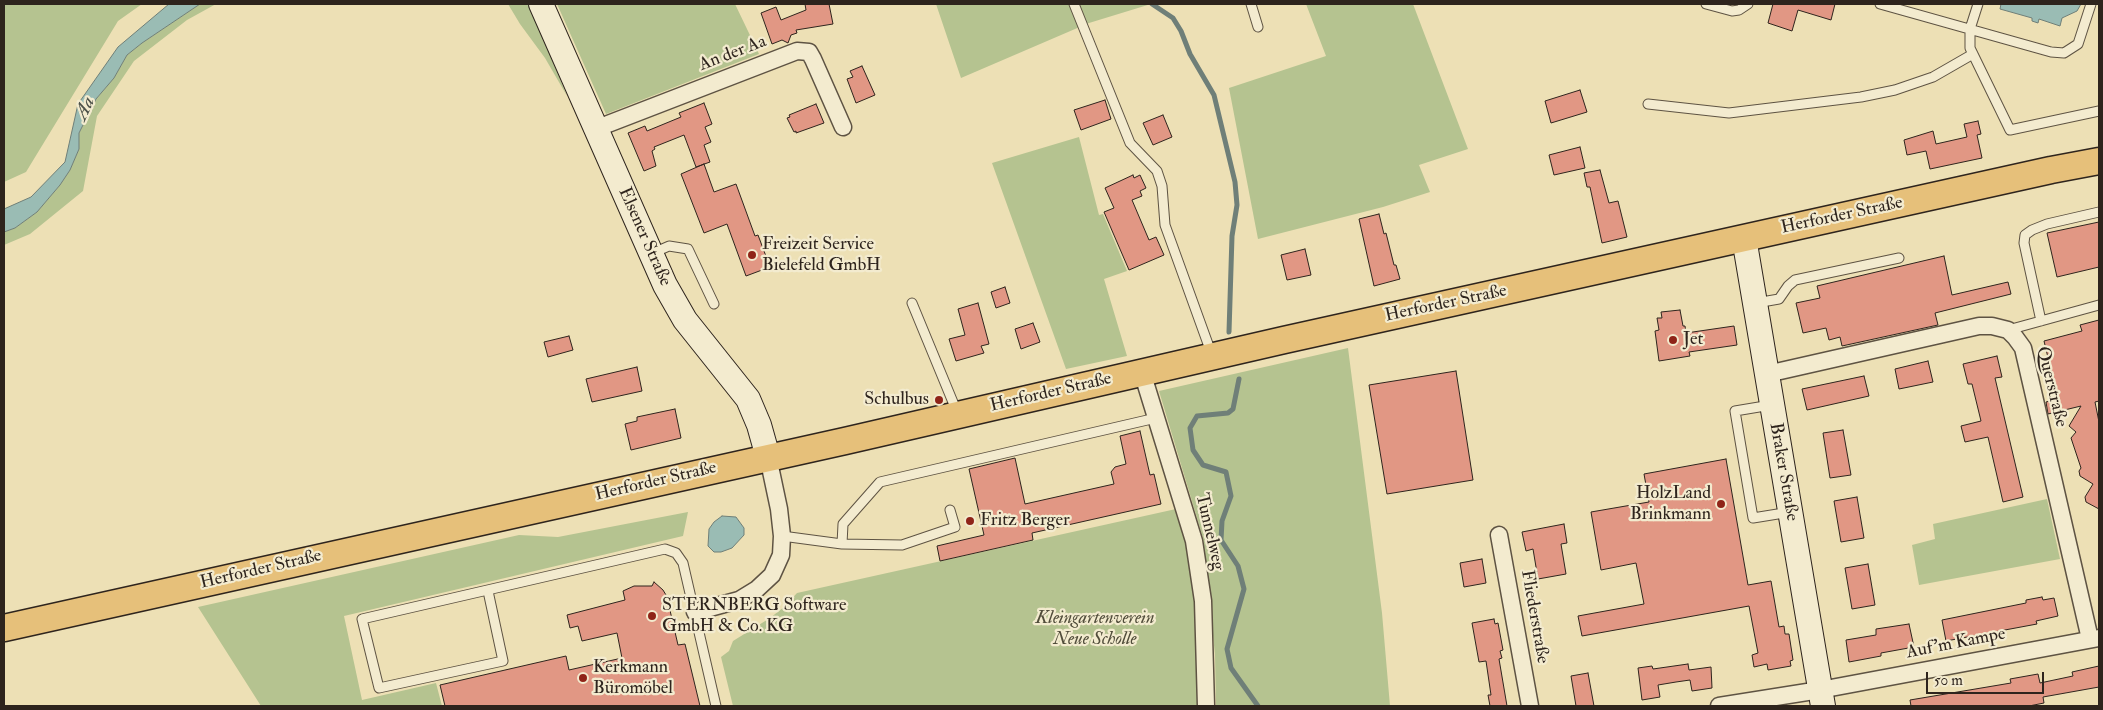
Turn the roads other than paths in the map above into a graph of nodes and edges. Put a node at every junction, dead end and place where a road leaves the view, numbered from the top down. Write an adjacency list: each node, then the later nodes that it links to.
1 (541, 4): 15 (main road, Elsener Straße)
2 (1074, 4): 27 (lane)
3 (1251, 4): 9 (lane)
4 (1706, 4): 5 (lane)
5 (1748, 4)
6 (1880, 4): 10 (lane)
7 (1978, 4): 10 (lane)
8 (2091, 4): 10 (lane)
9 (1258, 28)
10 (1970, 30): 11 (lane)
11 (1973, 54): 12 (lane); 13 (lane)
12 (1648, 104)
13 (2099, 110)
14 (843, 127): 15 (street, An der Aa)
15 (595, 129): 19 (main road, Elsener Straße)
16 (2099, 161): 18 (main road, Herforder Straße)
17 (2099, 212): 25 (lane)
18 (1744, 238): 22 (main road, Braker Straße); 27 (main road, Herforder Straße)
19 (651, 254): 23 (lane); 33 (main road, Elsener Straße)
20 (1899, 258): 22 (lane)
21 (912, 303): 31 (lane)
22 (1755, 303): 29 (main road, Braker Straße)
23 (714, 304)
24 (2099, 305): 25 (lane)
25 (2041, 321): 26 (lane)
26 (2008, 330): 29 (street); 42 (street, Querstraße)
27 (1213, 356): 28 (main road, Herforder Straße)
28 (1142, 372): 31 (main road, Herforder Straße); 32 (street, Tunnelweg)
29 (1767, 374): 30 (main road, Braker Straße)
30 (1772, 405): 35 (main road, Braker Straße); 35 (lane)
31 (958, 415): 33 (main road, Herforder Straße)
32 (1156, 418): 38 (lane); 45 (street, Tunnelweg)
33 (768, 457): 37 (street); 41 (main road, Herforder Straße)
34 (950, 510): 38 (lane)
35 (1790, 512): 43 (main road, Braker Straße)
36 (1499, 535): 46 (street, Fliederstraße)
37 (782, 536): 38 (lane); 40 (street)
38 (842, 544)
39 (488, 591): 39 (lane); 40 (lane)
40 (695, 612): 44 (lane)
41 (4, 628)
42 (2095, 639): 43 (street, Auf'm Kampe)
43 (1822, 698): 47 (street, Auf'm Kampe)
44 (716, 706)
45 (1206, 706)
46 (1530, 706)
47 (1719, 706)

